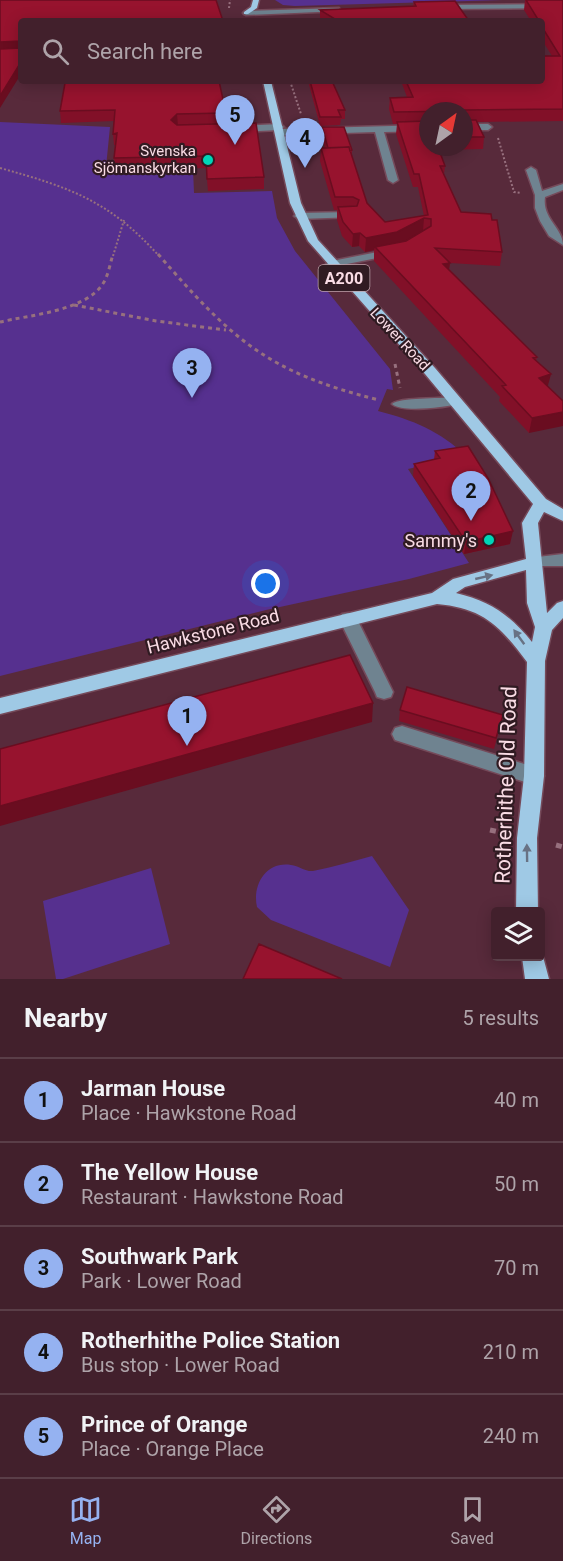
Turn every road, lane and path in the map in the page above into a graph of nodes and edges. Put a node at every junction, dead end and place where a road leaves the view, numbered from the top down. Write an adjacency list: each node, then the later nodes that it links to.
1 (256, 0): 7 (main road)
2 (262, 0): 6 (street)
3 (563, 6): 4 (street)
4 (430, 8)
5 (345, 10): 6 (street)
6 (286, 12): 7 (street)
7 (244, 14)
8 (268, 84): 16 (main road, Lower Road / A200)
9 (291, 84): 10 (path)
10 (302, 113)
11 (419, 128): 14 (street)
12 (473, 128): 15 (street)
13 (226, 129): 16 (street)
14 (379, 129): 16 (street); 21 (street)
15 (492, 129): 18 (path)
16 (280, 130): 26 (main road, Lower Road / A200)
17 (0, 168): 27 (path)
18 (506, 168): 19 (path); 23 (path)
19 (513, 168)
20 (531, 170): 24 (street)
21 (393, 180)
22 (563, 187): 24 (street)
23 (514, 192)
24 (540, 195): 28 (street)
25 (352, 215): 26 (street)
26 (299, 216): 30 (main road, Lower Road / A200)
27 (124, 220): 31 (path); 33 (path)
28 (563, 242)
29 (408, 246): 30 (street)
30 (332, 264): 34 (main road, Lower Road / A200)
31 (73, 305): 32 (path); 33 (path)
32 (0, 322)
33 (228, 330): 35 (path)
34 (454, 401): 35 (street); 36 (main road, Lower Road / A200)
35 (399, 404)
36 (541, 503): 37 (main road, Lower Road / A200); 39 (main road)
37 (563, 516)
38 (563, 560): 39 (street)
39 (535, 562): 40 (main road, Hawkstone Road, one-way to 39); 43 (main road)
40 (437, 597): 42 (main road, Hawkstone Road); 44 (main road, Hawkstone Road, one-way to 40)
41 (563, 607): 43 (main road)
42 (348, 618): 45 (street); 46 (main road, Hawkstone Road)
43 (544, 627): 44 (main road, Rotherhithe Old Road)
44 (536, 661): 48 (main road, Rotherhithe Old Road)
45 (384, 692)
46 (0, 706)
47 (402, 734): 48 (street)
48 (534, 776): 51 (main road, Rotherhithe Old Road, one-way to 48)
49 (490, 830): 50 (path)
50 (500, 832)
51 (527, 907)
52 (534, 961): 53 (main road)
53 (537, 979)

